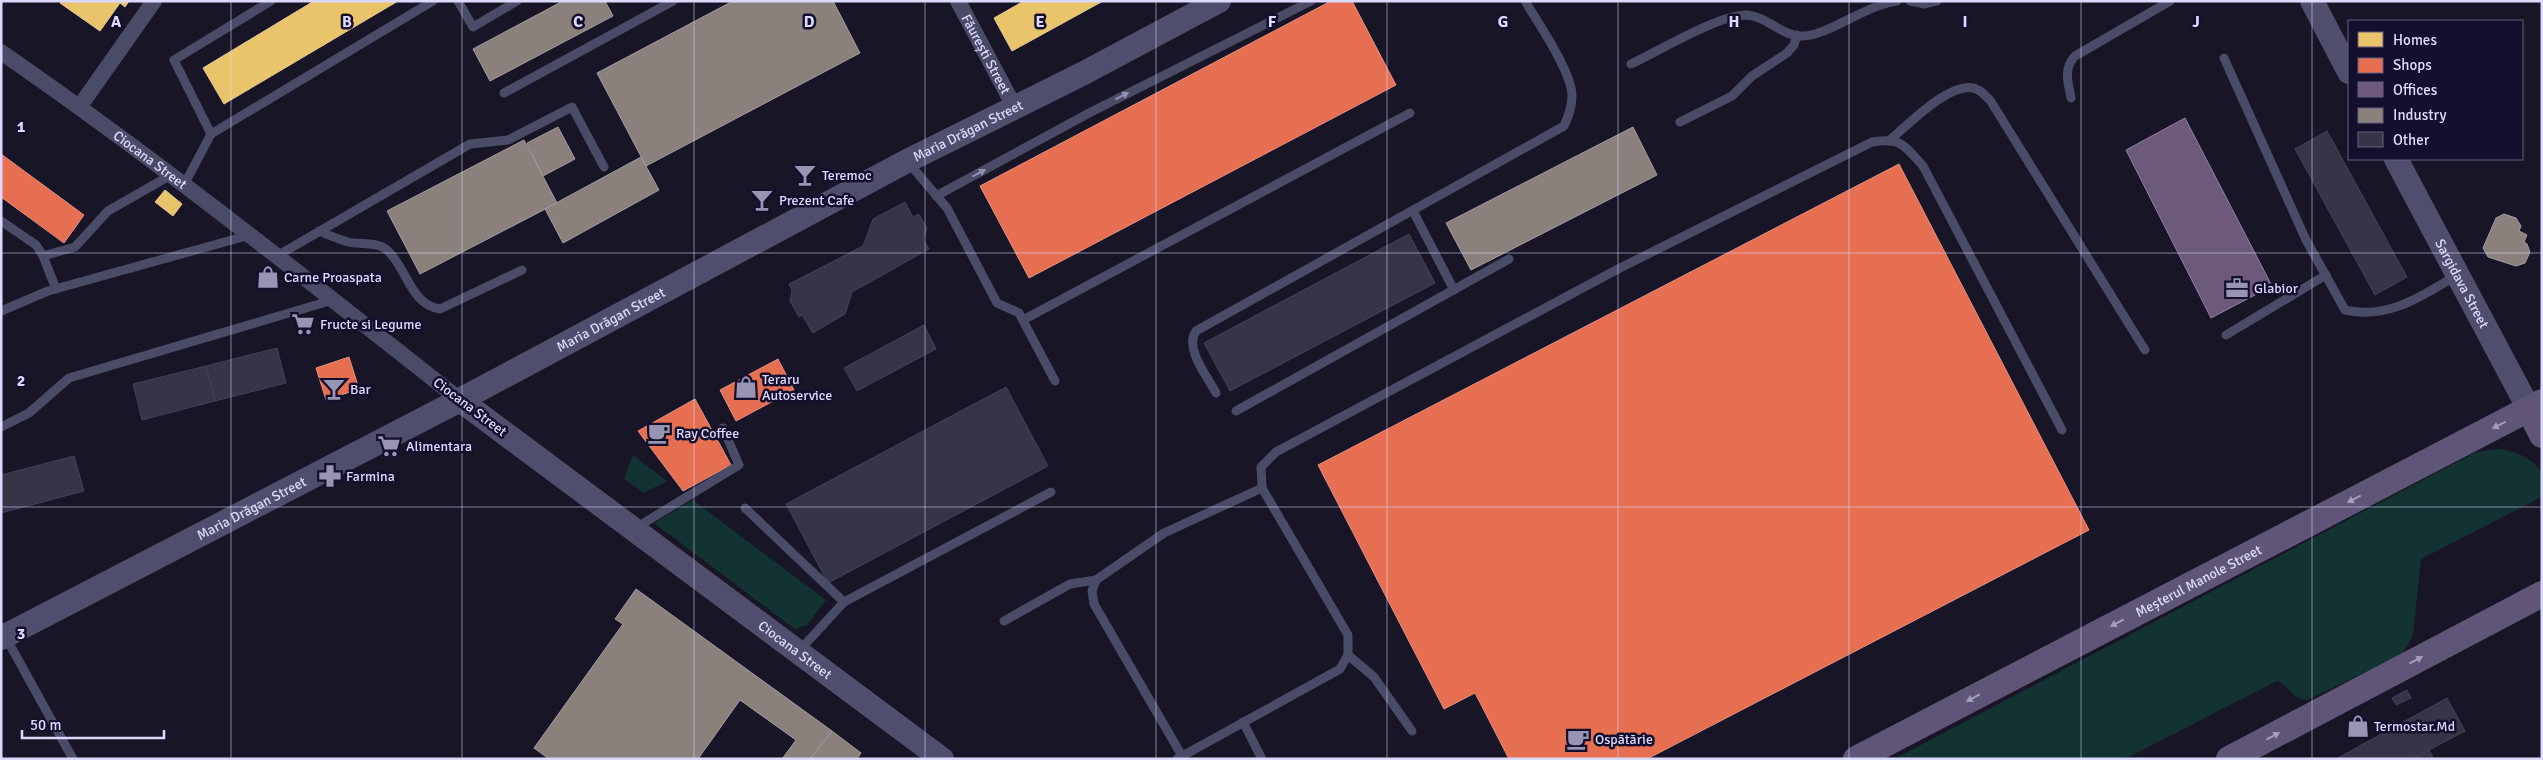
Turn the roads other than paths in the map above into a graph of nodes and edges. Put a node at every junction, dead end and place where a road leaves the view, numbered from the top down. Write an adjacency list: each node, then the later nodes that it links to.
1 (154, 1): 25 (street)
2 (271, 1): 29 (lane)
3 (433, 1): 29 (lane)
4 (458, 1): 5 (lane)
5 (518, 1)
6 (672, 1): 23 (lane)
7 (958, 1): 26 (street, Făurești Street)
8 (1219, 1): 26 (main road, Maria Drăgan Street)
9 (1312, 1): 36 (lane, one-way to 9)
10 (1525, 1): 37 (lane)
11 (1862, 1): 17 (lane)
12 (1896, 1): 17 (lane)
13 (1910, 1): 14 (lane)
14 (1937, 1)
15 (2170, 1): 24 (lane)
16 (2312, 1): 22 (main road)
17 (1866, 10): 18 (lane)
18 (1797, 35): 21 (lane); 28 (lane)
19 (1, 52): 25 (street, Ciocana Street)
20 (2224, 58): 46 (lane)
21 (1631, 64)
22 (2348, 70)
23 (504, 94)
24 (2071, 98)
25 (80, 106): 34 (street, Ciocana Street)
26 (1014, 108): 32 (main road, Maria Drăgan Street)
27 (1410, 113): 51 (lane)
28 (1680, 122)
29 (211, 134): 35 (lane)
30 (1891, 139): 53 (lane); 61 (lane); 63 (lane)
31 (2397, 160): 45 (main road, Sargidava Street)
32 (907, 161): 36 (lane); 56 (main road, Maria Drăgan Street)
33 (604, 167): 39 (lane)
34 (171, 175): 35 (street, Ciocana Street); 41 (lane)
35 (184, 185): 40 (street, Ciocana Street)
36 (936, 196): 51 (lane)
37 (1413, 211): 48 (lane); 55 (lane)
38 (1, 221): 41 (lane)
39 (319, 231): 42 (lane); 44 (lane)
40 (251, 235): 42 (street, Ciocana Street); 47 (lane)
41 (42, 256): 47 (lane)
42 (277, 256): 49 (street, Ciocana Street)
43 (1509, 260): 48 (lane)
44 (522, 270)
45 (2458, 275): 46 (lane); 57 (main road, Sargidava Street)
46 (2326, 276): 52 (lane)
47 (56, 289): 50 (lane)
48 (1454, 290): 58 (lane)
49 (333, 300): 56 (street, Ciocana Street); 59 (lane)
50 (1, 311)
51 (1023, 320): 54 (lane)
52 (2226, 335)
53 (2146, 350)
54 (1055, 381)
55 (1216, 393)
56 (460, 400): 66 (main road, Ciocana Street); 71 (main road, Maria Drăgan Street)
57 (2536, 406): 62 (main road); 80 (main road, Meșterul Manole Street, one-way to 80)
58 (1236, 411)
59 (1, 427)
60 (722, 428): 66 (lane)
61 (2062, 430)
62 (2542, 435)
63 (1262, 488): 67 (lane); 73 (lane)
64 (1051, 492): 69 (lane)
65 (745, 508): 69 (lane)
66 (634, 529): 72 (main road, Ciocana Street)
67 (1096, 580): 70 (lane); 76 (lane)
68 (2542, 594): 81 (main road, one-way to 68)
69 (844, 602): 72 (lane)
70 (1004, 621)
71 (3, 637): 77 (lane)
72 (798, 651): 78 (main road, Ciocana Street)
73 (1348, 655): 74 (lane); 75 (lane)
74 (1244, 722): 76 (lane); 79 (lane)
75 (1412, 731)
76 (1180, 757)
77 (73, 759)
78 (942, 759)
79 (1262, 759)
80 (1856, 759)
81 (2229, 759)

